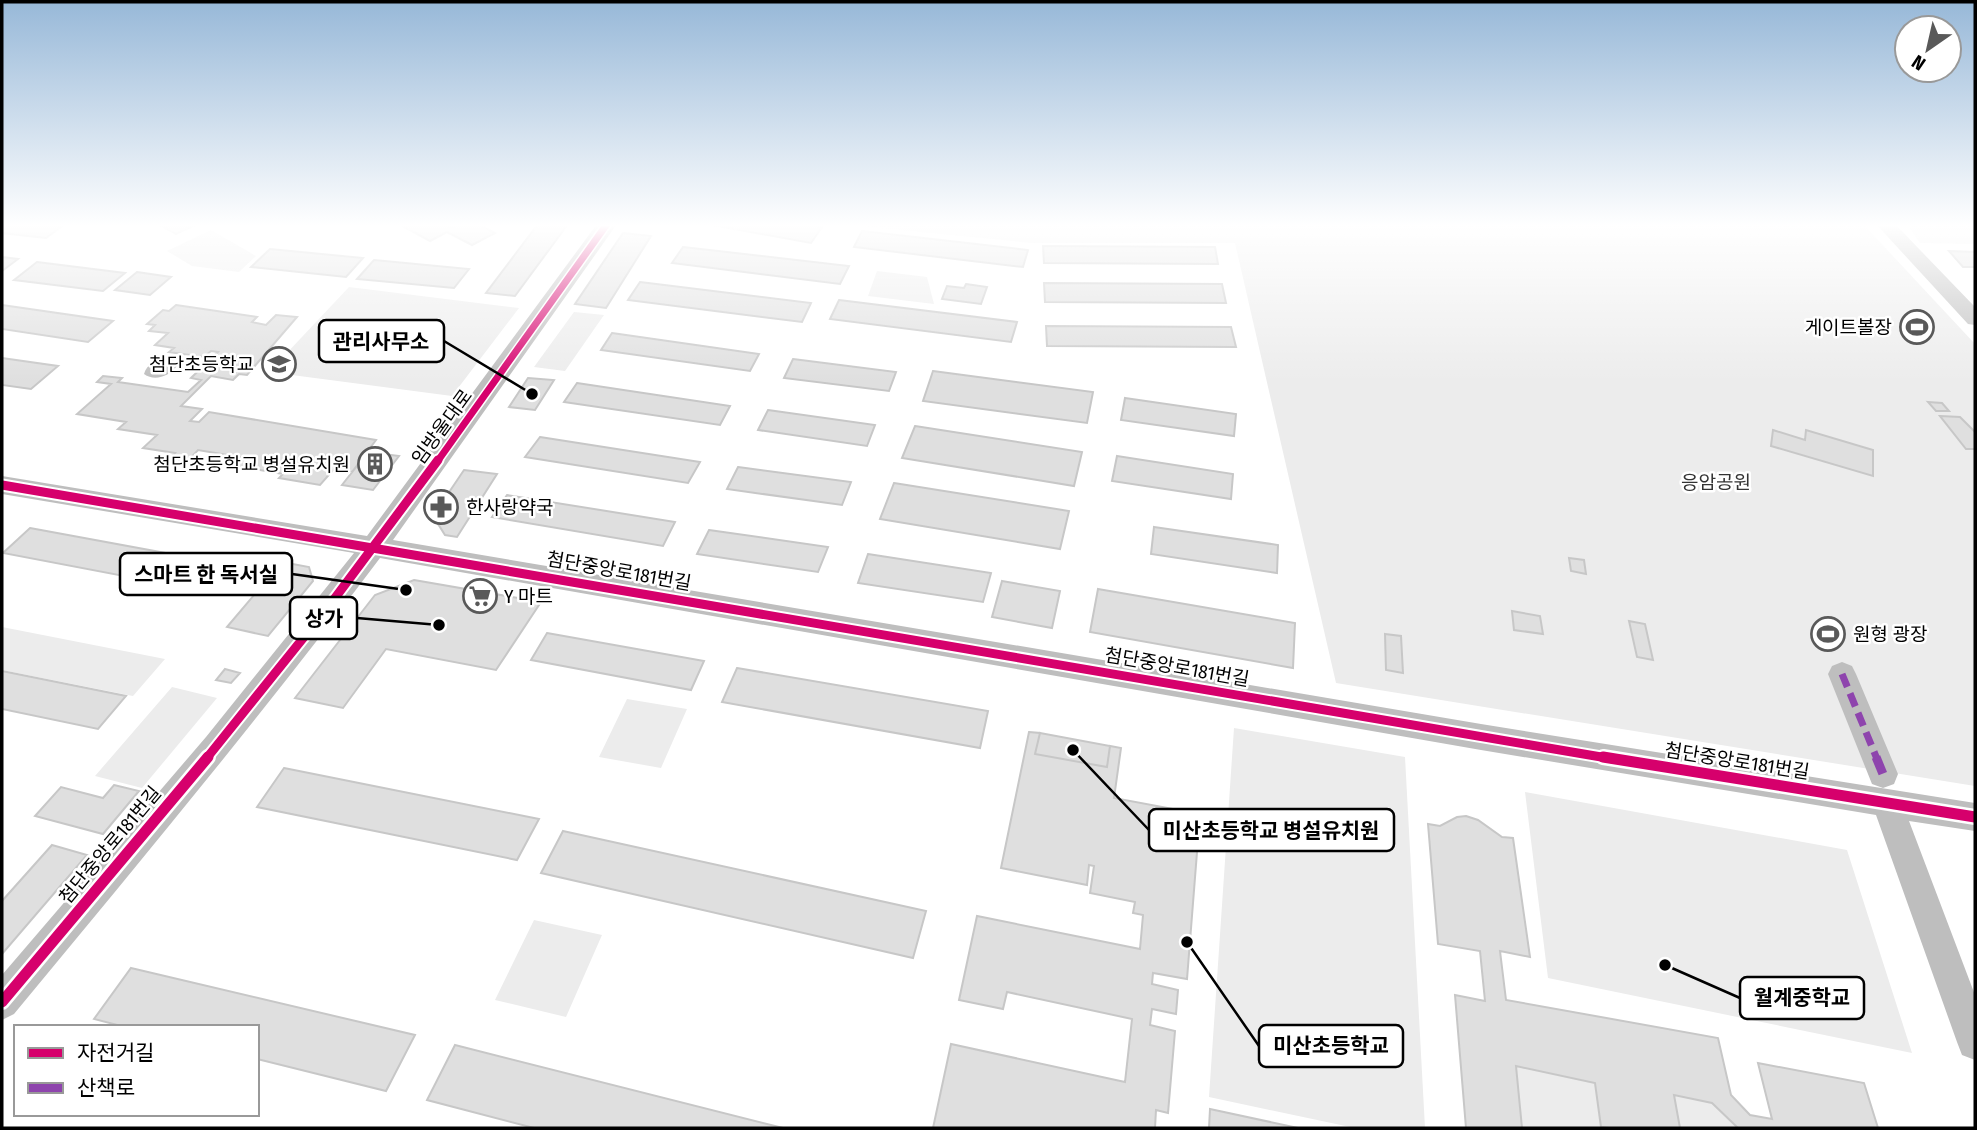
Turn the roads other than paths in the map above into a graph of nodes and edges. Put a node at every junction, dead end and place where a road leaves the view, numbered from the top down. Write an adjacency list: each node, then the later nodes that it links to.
1 (570, 277): 5 (street, 임방울대로)
2 (1935, 277): 3 (street)
3 (1975, 319)
4 (2, 485): 5 (street, 첨단중앙로181번길)
5 (375, 546): 7 (street, 첨단중앙로181번길); 9 (street, 첨단중앙로181번길)
6 (1842, 674): 7 (street)
7 (1885, 788): 8 (street, 첨단중앙로181번길); 10 (street)
8 (1975, 817)
9 (2, 1002)
10 (1975, 1042)

